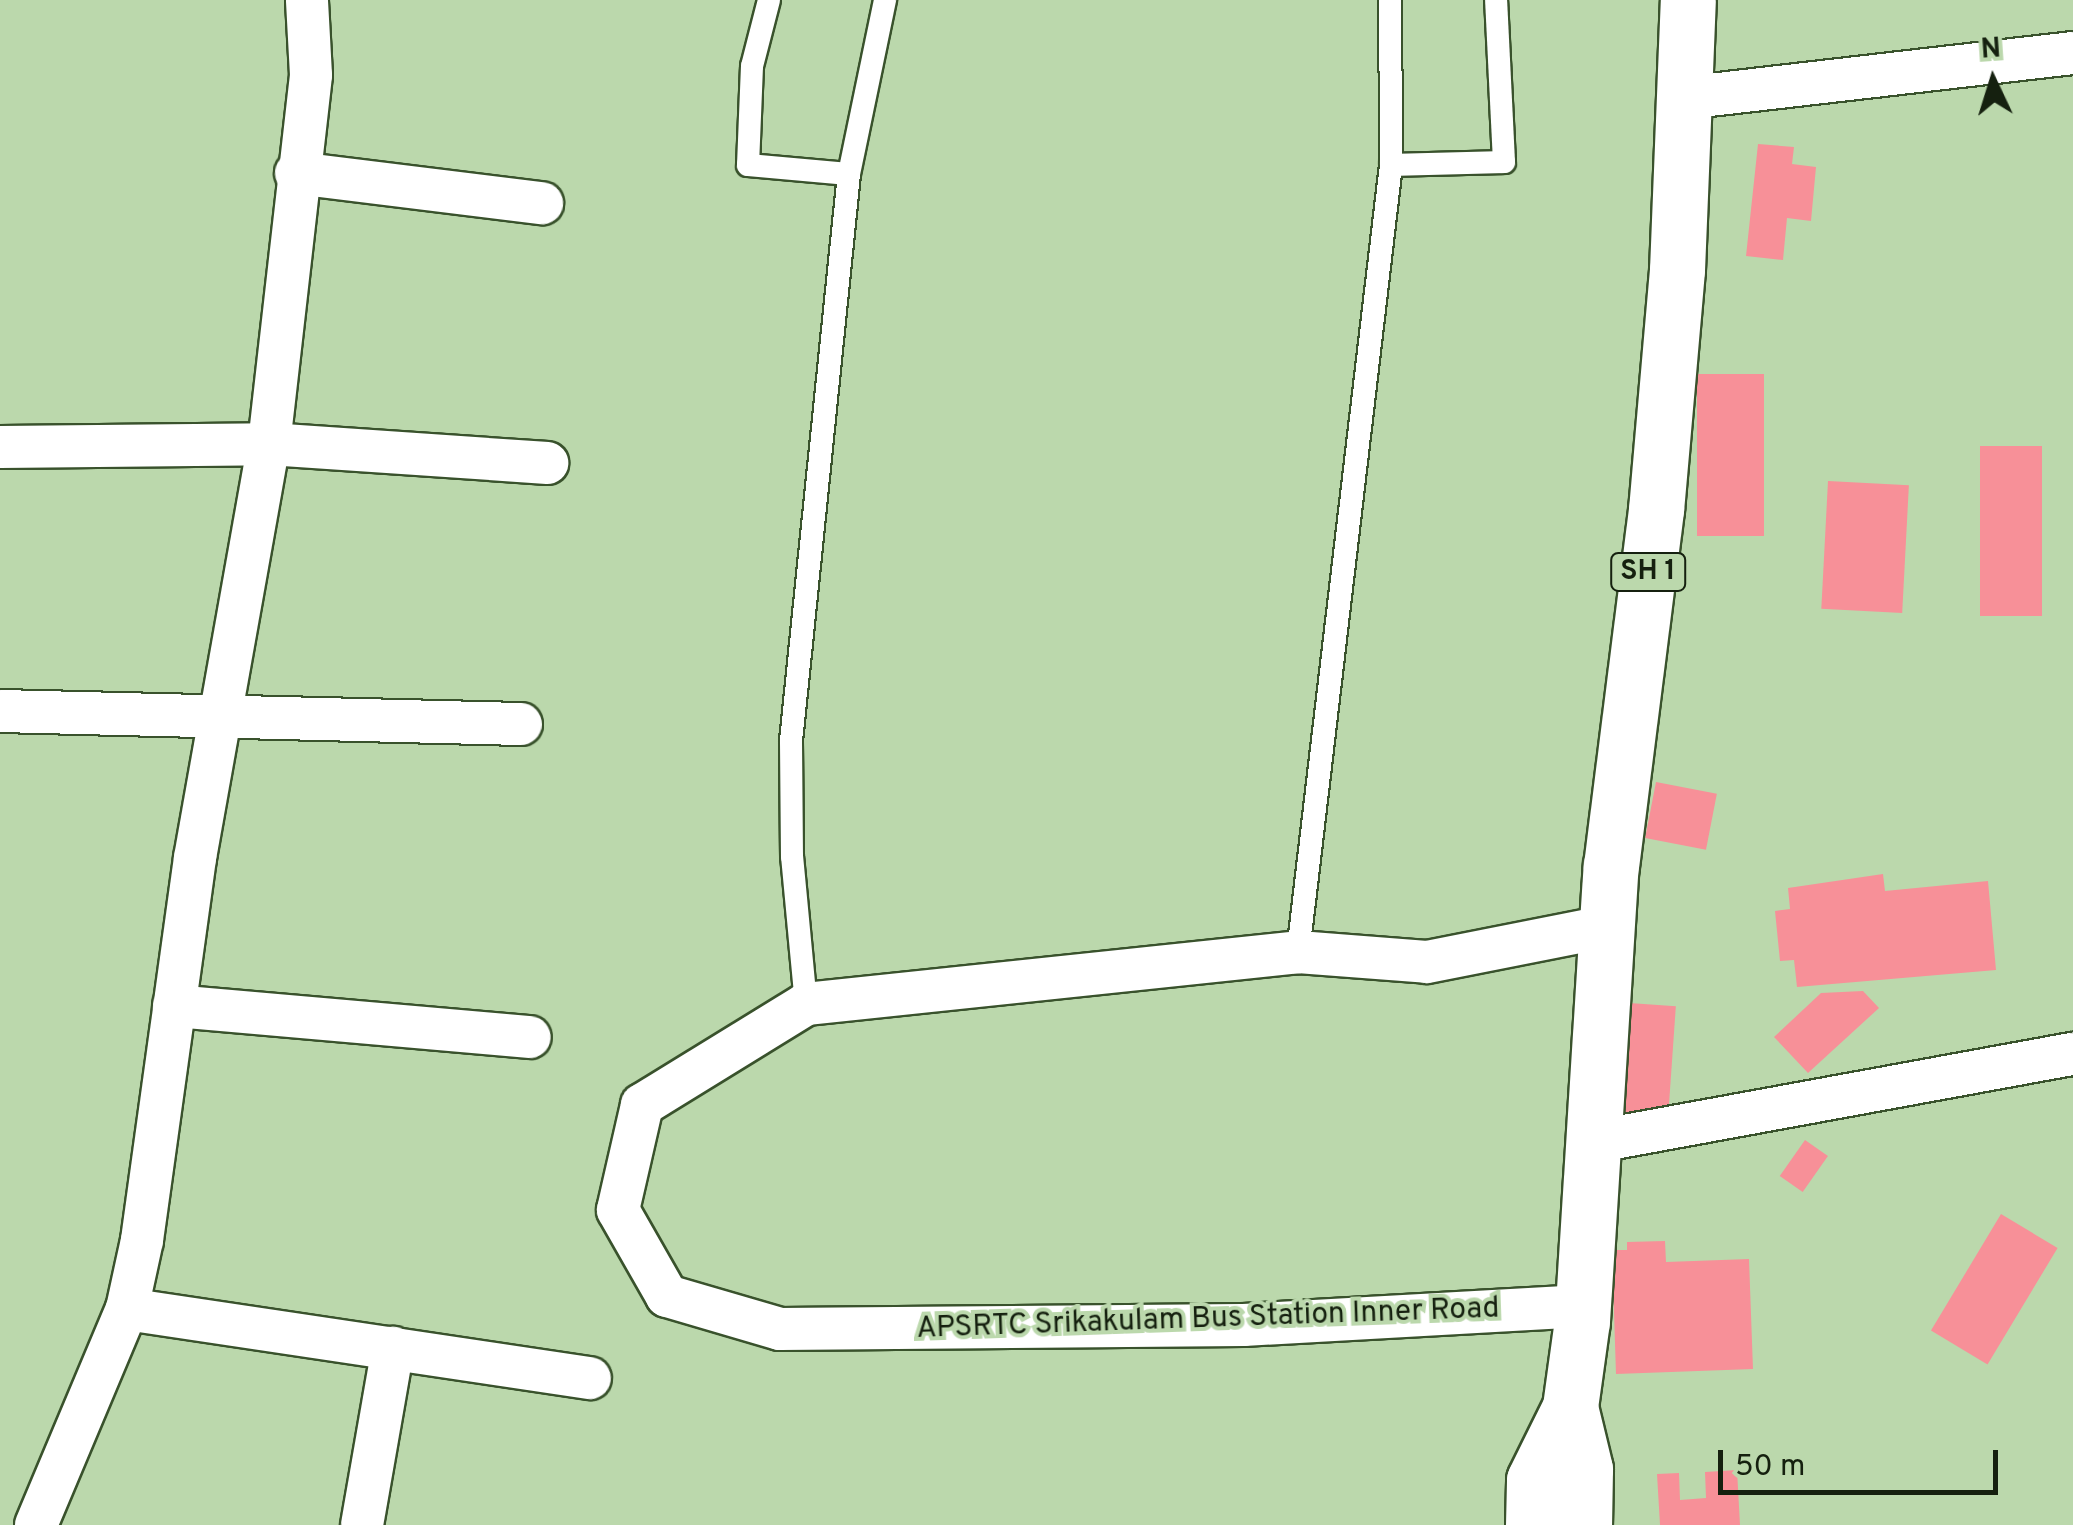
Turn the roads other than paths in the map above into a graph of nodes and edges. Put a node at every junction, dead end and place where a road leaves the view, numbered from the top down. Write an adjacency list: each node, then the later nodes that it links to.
1 (308, 0): 10 (street)
2 (769, 0): 11 (lane)
3 (885, 0): 11 (lane)
4 (1390, 0): 9 (lane)
5 (1496, 0): 9 (lane)
6 (1688, 0): 8 (main road, SH 1)
7 (2073, 53): 8 (street)
8 (1684, 98): 19 (main road, SH 1)
9 (1391, 165): 20 (lane)
10 (296, 173): 12 (street); 13 (street)
11 (848, 174): 21 (lane)
12 (542, 203)
13 (269, 444): 14 (street); 15 (street); 17 (street)
14 (0, 447)
15 (547, 464)
16 (0, 710): 17 (street)
17 (221, 721): 18 (street); 22 (street)
18 (521, 724)
19 (1610, 926): 20 (street, APSRTC Srikakulam Bus Station Inner Road); 25 (main road, SH 1)
20 (1298, 952): 21 (street, APSRTC Srikakulam Bus Station Inner Road)
21 (806, 1004): 26 (street, APSRTC Srikakulam Bus Station Inner Road)
22 (174, 1006): 23 (street); 27 (street)
23 (530, 1036)
24 (2073, 1054): 25 (street)
25 (1592, 1142): 26 (main road, SH 1)
26 (1583, 1306): 30 (main road, SH 1)
27 (127, 1309): 28 (street); 31 (street)
28 (393, 1348): 29 (street); 32 (street)
29 (590, 1378)
30 (1570, 1407): 33 (main road, SH 1); 34 (main road, SH 1)
31 (36, 1525)
32 (362, 1525)
33 (1534, 1525)
34 (1584, 1525)

